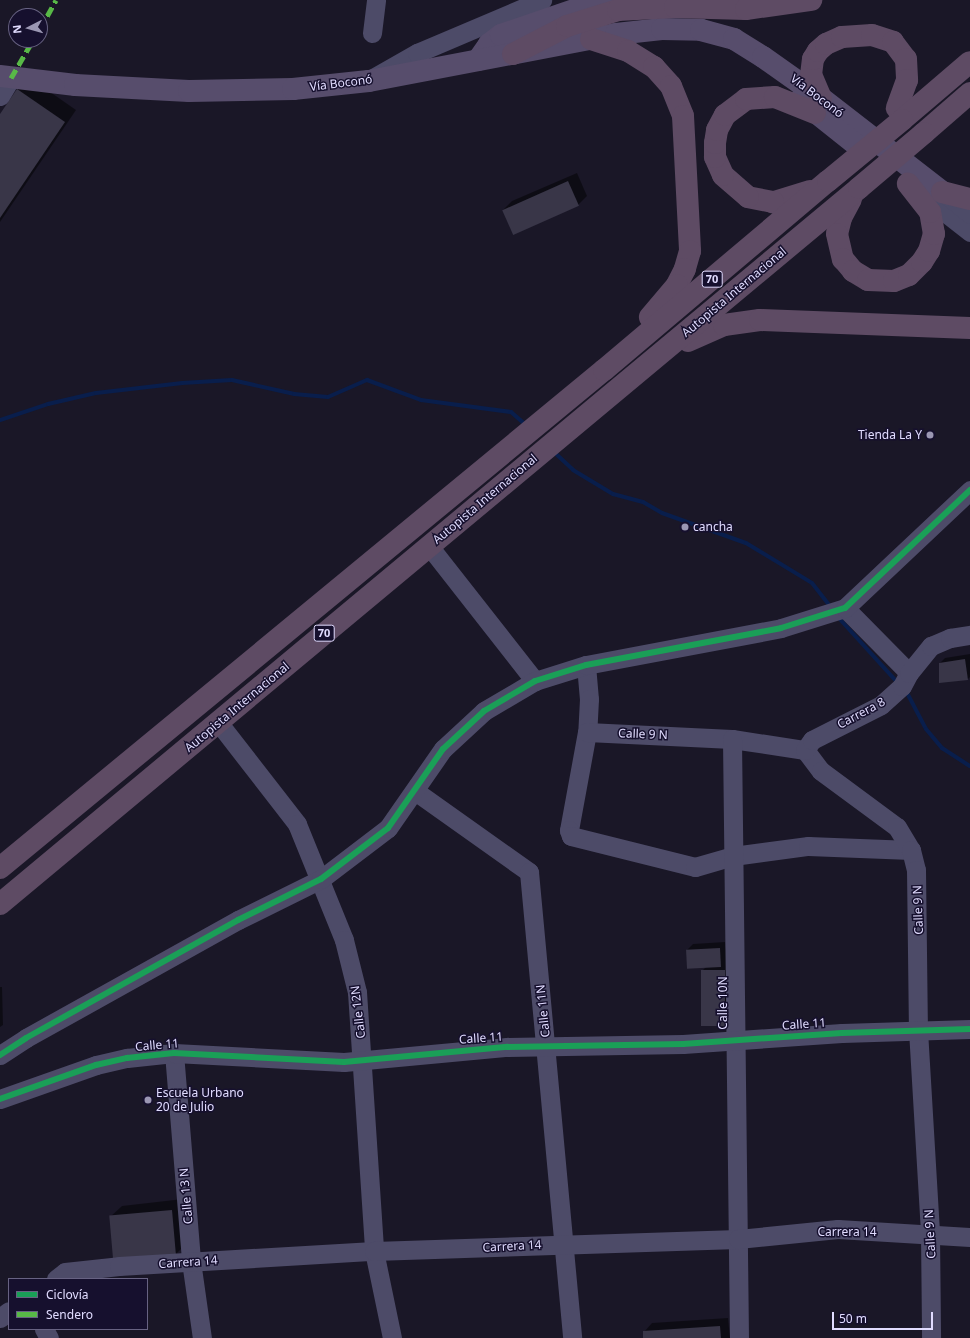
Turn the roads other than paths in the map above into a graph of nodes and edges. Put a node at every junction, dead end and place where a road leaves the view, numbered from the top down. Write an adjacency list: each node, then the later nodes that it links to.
1 (376, 0): 6 (street)
2 (542, 0): 11 (street)
3 (603, 0): 9 (main road)
4 (811, 0): 5 (highway)
5 (756, 4): 8 (highway)
6 (372, 33)
7 (591, 38): 8 (main road, Vía Boconó); 14 (main road, Vía Boconó); 27 (highway)
8 (513, 54): 9 (main road, Vía Boconó)
9 (478, 60): 11 (main road, Vía Boconó)
10 (970, 62): 16 (highway, Autopista Internacional / 70)
11 (368, 81): 12 (main road, Vía Boconó)
12 (4, 84)
13 (970, 93): 17 (highway, Autopista Internacional / 70)
14 (818, 106): 16 (highway); 18 (highway); 19 (main road, Vía Boconó); 21 (main road, Vía Boconó)
15 (970, 113): 17 (highway)
16 (899, 114): 18 (highway, Autopista Internacional / 70, bridge)
17 (928, 130): 20 (highway, Autopista Internacional / 70, bridge)
18 (824, 184): 27 (highway, Autopista Internacional / 70)
19 (908, 184): 20 (highway); 24 (street)
20 (857, 190): 26 (highway, Autopista Internacional / 70)
21 (942, 192): 22 (highway); 23 (street)
22 (970, 199)
23 (970, 214)
24 (970, 232)
25 (970, 328): 26 (highway)
26 (648, 363): 29 (highway, Autopista Internacional / 70)
27 (604, 370): 42 (highway, Autopista Internacional / 70)
28 (970, 490): 30 (street)
29 (429, 546): 34 (street); 35 (highway, Autopista Internacional / 70)
30 (845, 608): 32 (street); 33 (street)
31 (970, 635): 33 (street, Carrera 8)
32 (586, 665): 34 (street); 36 (street)
33 (909, 673): 38 (street, Carrera 8)
34 (535, 680): 39 (street)
35 (218, 722): 43 (street, Calle 12N); 44 (highway, Autopista Internacional / 70)
36 (587, 732): 37 (street, Calle 9 N); 41 (street)
37 (732, 739): 38 (street, Calle 9 N); 41 (street, Calle 10N)
38 (805, 750): 40 (street, Calle 9 N)
39 (415, 791): 43 (street); 48 (street, Calle 11N)
40 (911, 850): 41 (street); 46 (street, Calle 9 N)
41 (733, 856): 47 (street, Calle 10N)
42 (0, 868)
43 (321, 879): 50 (street); 51 (street, Calle 12N)
44 (0, 904)
45 (970, 1029): 46 (street, Calle 11)
46 (918, 1030): 47 (street, Calle 11); 53 (street, Calle 9 N)
47 (735, 1042): 48 (street, Calle 11); 55 (street, Calle 10N)
48 (547, 1046): 51 (street, Calle 11); 56 (street, Calle 11N)
49 (174, 1053): 51 (street, Calle 11); 52 (street, Calle 11); 58 (street, Calle 13 N)
50 (0, 1055)
51 (363, 1061): 57 (street, Calle 12N)
52 (0, 1099)
53 (930, 1234): 54 (street, Carrera 14); 55 (street, Carrera 14); 64 (street, Calle 9 N)
54 (970, 1236)
55 (738, 1239): 56 (street, Carrera 14); 63 (street, Calle 10N)
56 (564, 1243): 57 (street, Carrera 14); 62 (street, Calle 11N)
57 (374, 1251): 58 (street, Carrera 14); 61 (street, Calle 12N)
58 (191, 1261): 59 (street, Carrera 14); 60 (street, Calle 13 N)
59 (57, 1278)
60 (202, 1338)
61 (392, 1338)
62 (572, 1338)
63 (739, 1338)
64 (931, 1338)

